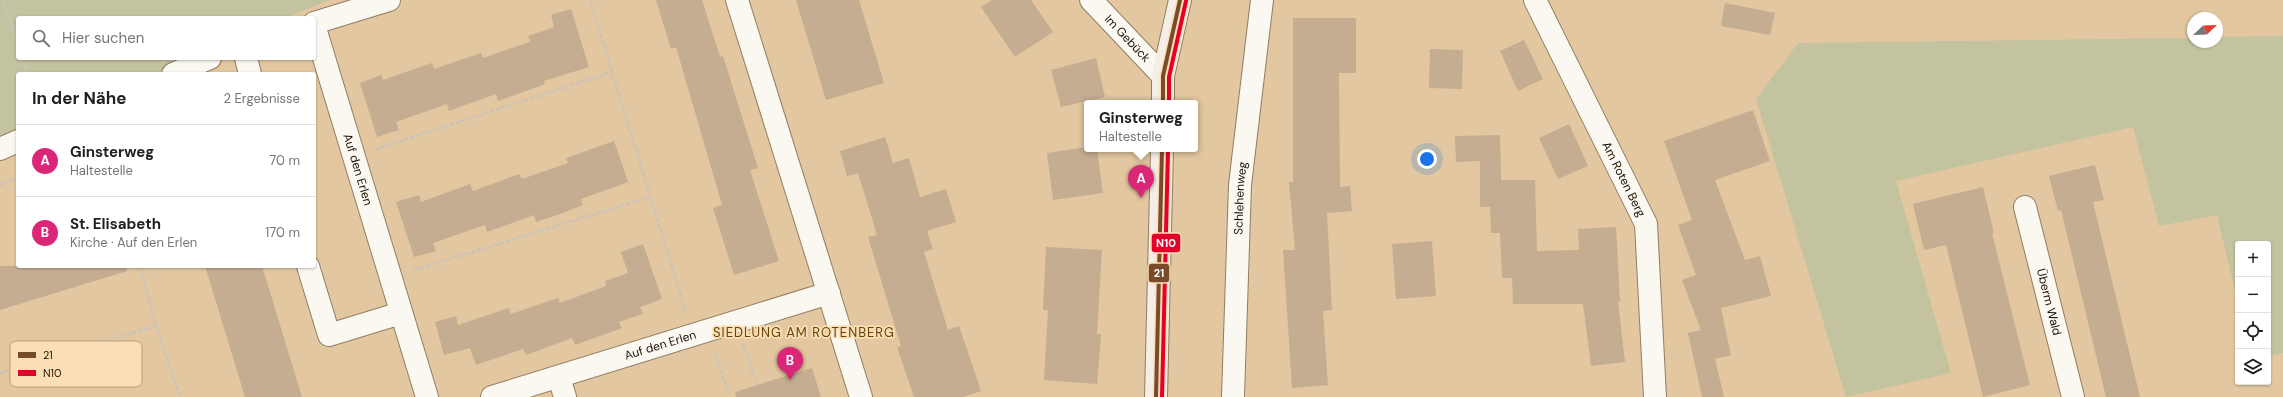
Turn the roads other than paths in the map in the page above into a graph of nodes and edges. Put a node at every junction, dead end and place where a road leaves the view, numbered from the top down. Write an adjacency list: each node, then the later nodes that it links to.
1 (389, 0): 7 (street)
2 (737, 0): 20 (street)
3 (1091, 0): 13 (street, Im Gebück)
4 (1180, 0): 13 (street)
5 (1262, 0): 28 (street, Schlehenweg)
6 (1535, 0): 29 (street, Am Roten Berg)
7 (316, 23)
8 (316, 31): 21 (street, Auf den Erlen)
9 (205, 60): 11 (street)
10 (246, 60): 12 (street)
11 (178, 72)
12 (250, 72)
13 (1163, 76): 14 (street)
14 (1163, 100)
15 (16, 142): 16 (street)
16 (0, 149)
17 (1162, 152): 27 (street)
18 (2025, 207): 30 (street, Überm Wald)
19 (309, 268): 21 (street)
20 (829, 293): 22 (street, Auf den Erlen); 26 (street)
21 (401, 313): 23 (street, Auf den Erlen)
22 (559, 377): 24 (street, Auf den Erlen); 25 (street)
23 (427, 397)
24 (492, 397)
25 (565, 397)
26 (861, 397)
27 (1156, 397)
28 (1232, 397)
29 (1655, 397)
30 (2073, 397)

